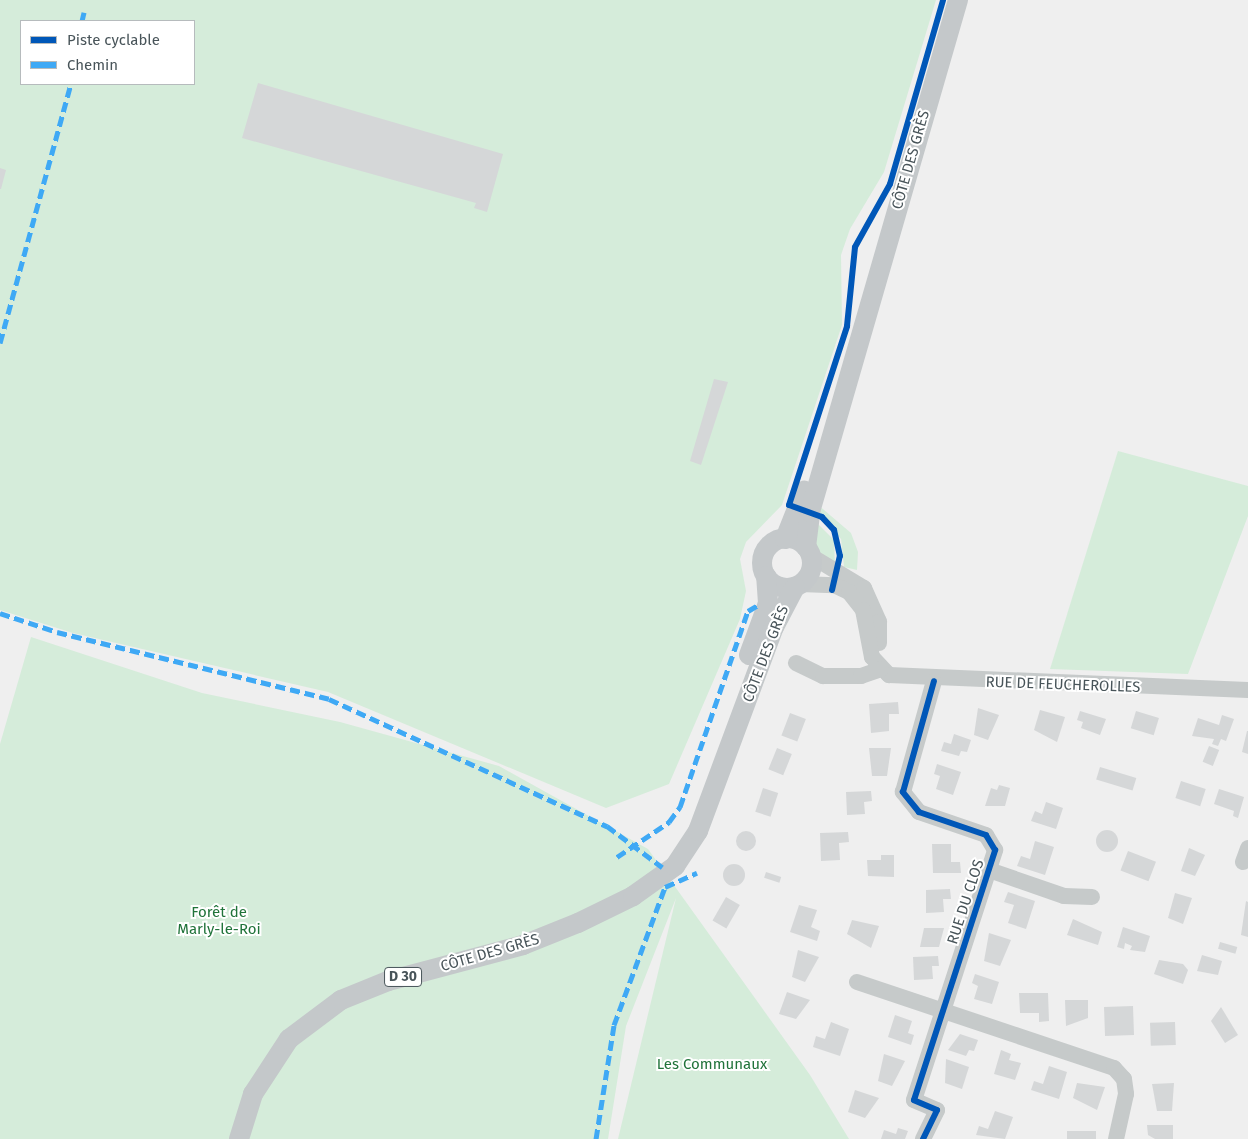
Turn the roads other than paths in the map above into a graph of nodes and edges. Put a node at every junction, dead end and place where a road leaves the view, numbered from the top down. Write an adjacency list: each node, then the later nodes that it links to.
1 (958, 0): 2 (main road, CÔTE DES GRÈS)
2 (864, 319): 3 (main road, CÔTE DES GRÈS); 4 (main road, CÔTE DES GRÈS)
3 (785, 539): 4 (main road); 5 (main road)
4 (809, 552): 6 (main road); 8 (street)
5 (766, 576): 6 (main road); 12 (main road, CÔTE DES GRÈS / D 30)
6 (797, 585): 8 (street); 12 (main road, CÔTE DES GRÈS / D 30)
7 (796, 663): 8 (street)
8 (880, 667): 9 (street, RUE DE FEUCHEROLLES)
9 (934, 680): 10 (street, RUE DE FEUCHEROLLES); 11 (street, RUE DU CLOS)
10 (1248, 690)
11 (989, 870): 13 (street); 15 (street, RUE DU CLOS)
12 (633, 896): 16 (main road, CÔTE DES GRÈS / D 30)
13 (1092, 897)
14 (857, 982): 15 (street)
15 (944, 1010): 17 (street, RUE DU CLOS); 18 (street)
16 (239, 1139)
17 (923, 1139)
18 (1116, 1139)

